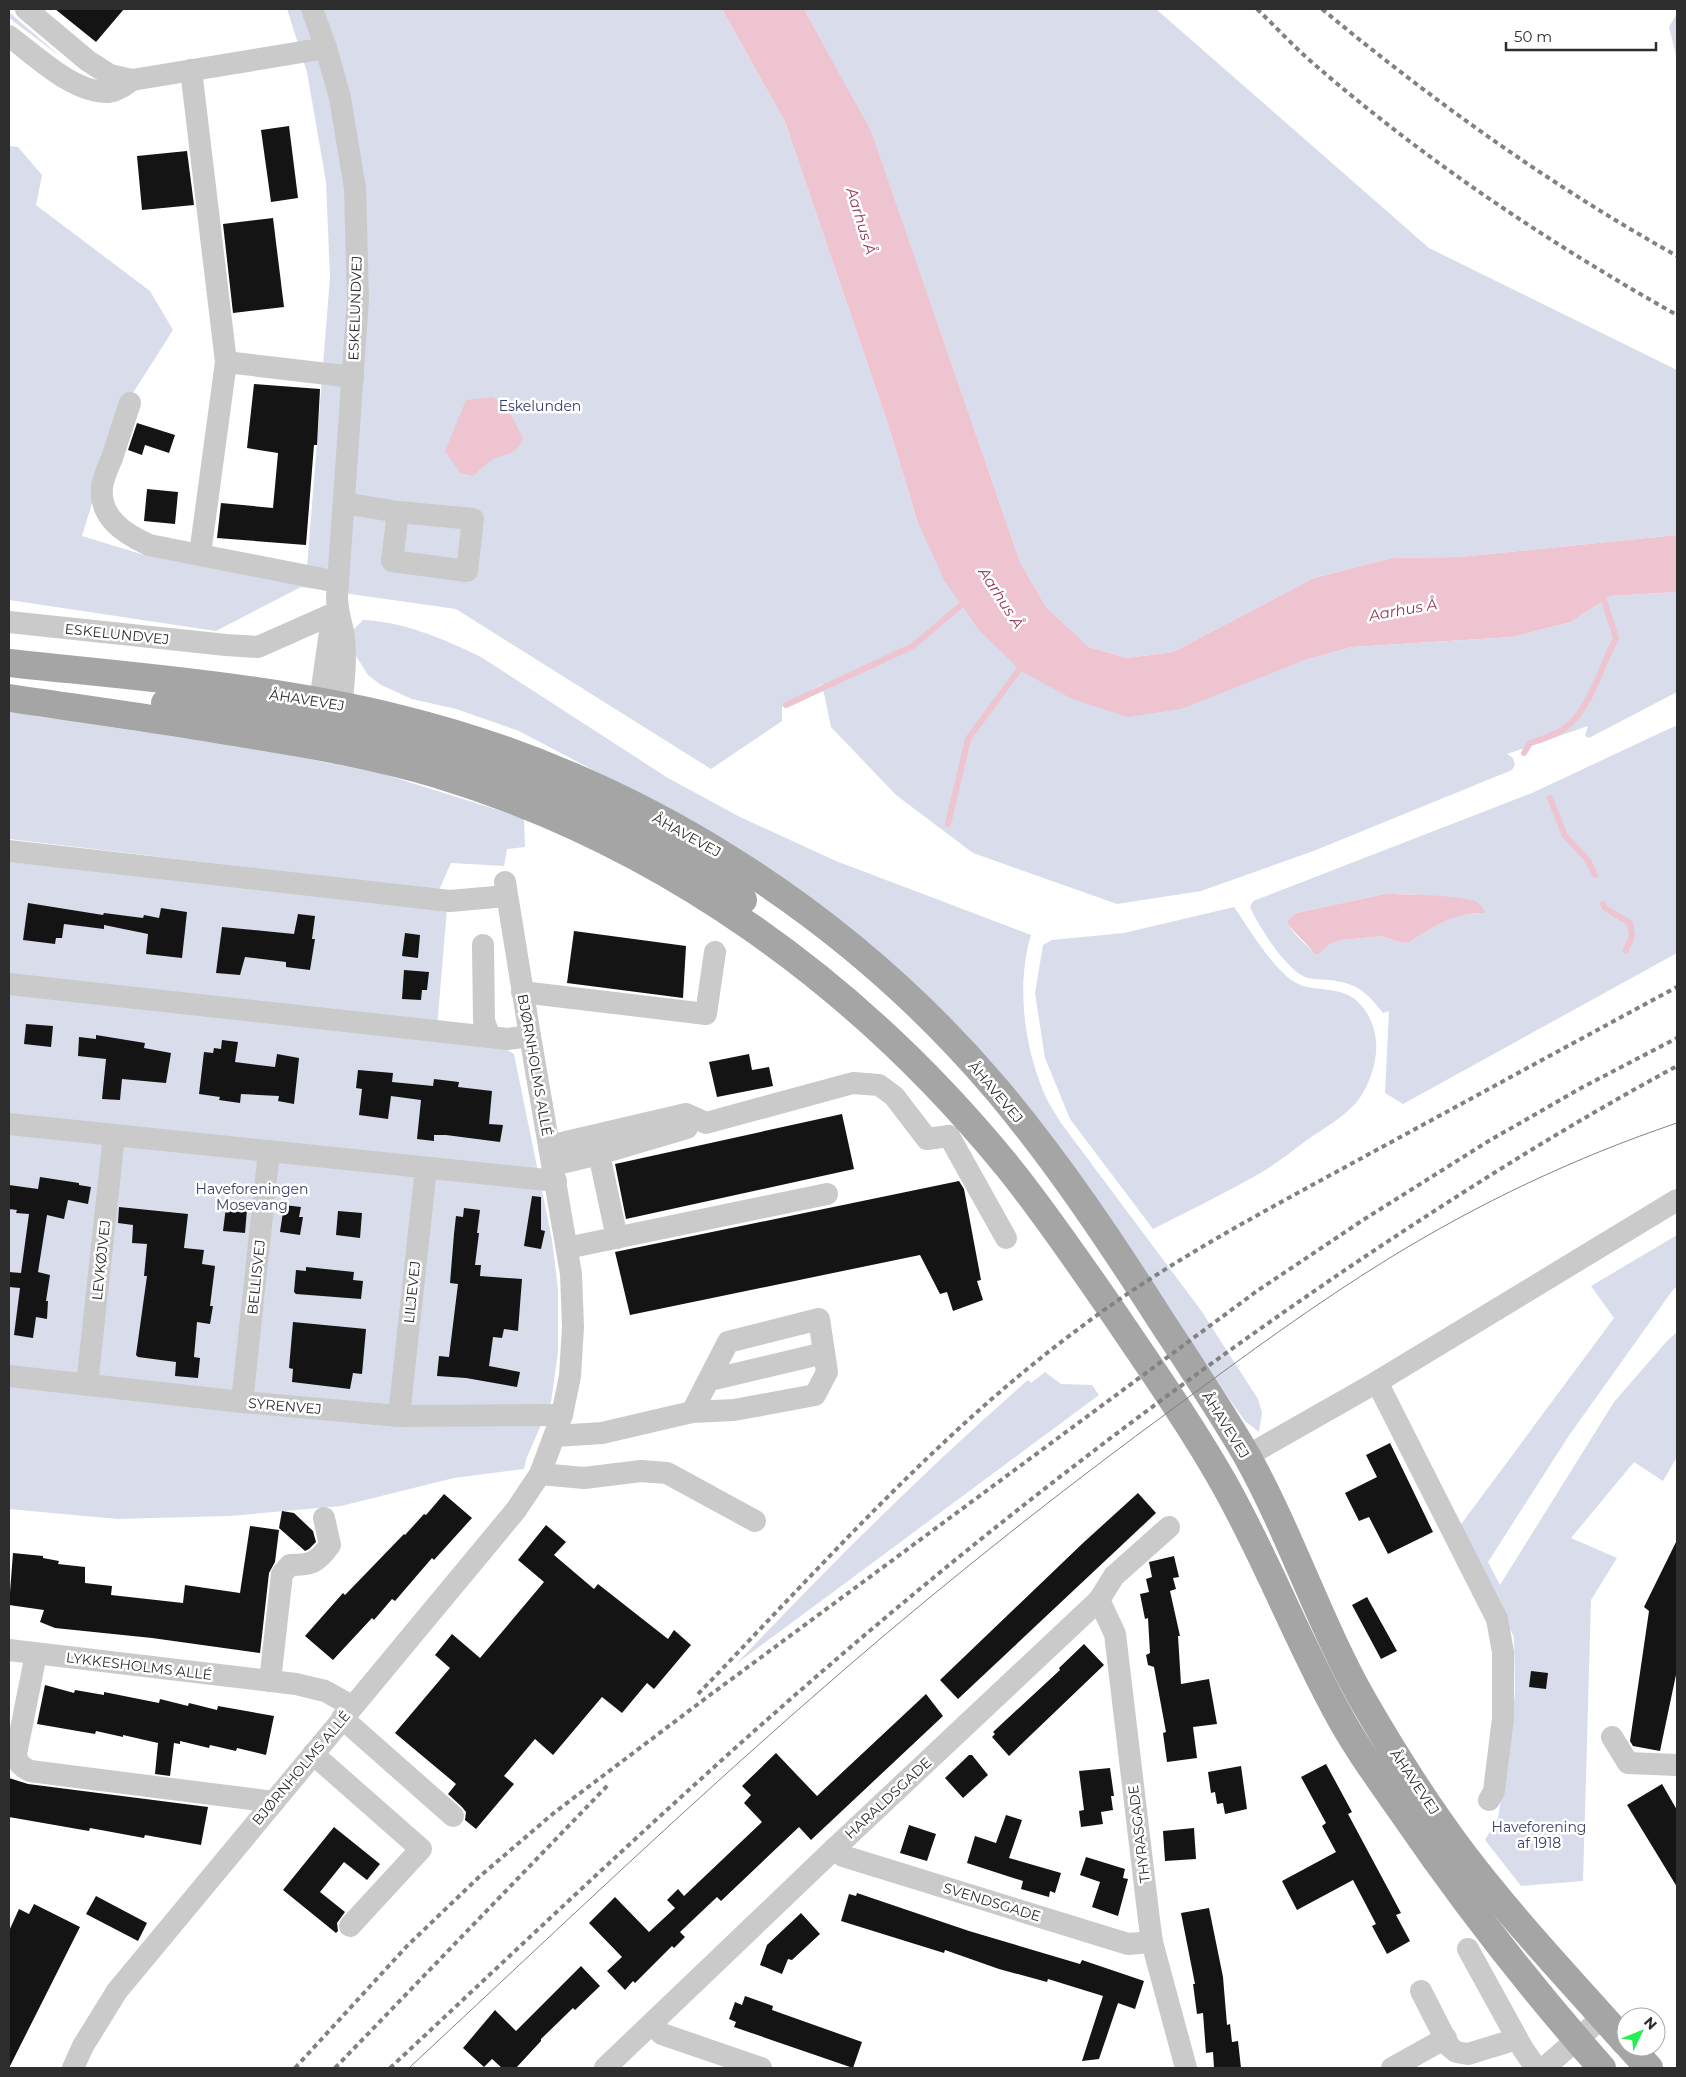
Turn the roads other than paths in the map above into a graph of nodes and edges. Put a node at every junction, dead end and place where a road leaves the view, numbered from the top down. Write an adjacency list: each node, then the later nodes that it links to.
1 (26, 9): 6 (street)
2 (320, 12): 4 (street, ESKELUNDVEJ)
3 (9, 36): 6 (street)
4 (326, 48): 5 (street); 8 (street, ESKELUNDVEJ)
5 (191, 70): 6 (street); 7 (street)
6 (132, 80)
7 (226, 362): 8 (street); 12 (street)
8 (353, 377): 10 (street, ESKELUNDVEJ)
9 (130, 403): 12 (street)
10 (344, 503): 11 (street); 13 (street, ESKELUNDVEJ)
11 (398, 512)
12 (200, 554): 13 (street)
13 (338, 582): 14 (street, ESKELUNDVEJ)
14 (337, 612): 15 (street, ESKELUNDVEJ); 19 (street, ESKELUNDVEJ)
15 (9, 622)
16 (9, 663): 19 (main road, ÅHAVEVEJ)
17 (9, 690): 19 (main road)
18 (9, 698): 27 (main road, ÅHAVEVEJ)
19 (330, 708): 27 (main road); 50 (main road, ÅHAVEVEJ)
20 (9, 850): 24 (street, BJØRNHOLMS ALLÉ)
21 (483, 945): 25 (street)
22 (715, 952): 24 (street)
23 (9, 984): 25 (street)
24 (522, 992): 26 (street, BJØRNHOLMS ALLÉ)
25 (490, 1036): 26 (street)
26 (530, 1036): 33 (street, BJØRNHOLMS ALLÉ)
27 (918, 1067): 76 (main road, ÅHAVEVEJ)
28 (706, 1123): 32 (street); 33 (street); 38 (street)
29 (9, 1124): 30 (street)
30 (114, 1135): 31 (street); 44 (street, LEVKØJVEJ)
31 (269, 1151): 34 (street); 45 (street, BELLISVEJ)
32 (599, 1154): 33 (street); 37 (street)
33 (553, 1164): 34 (street); 39 (street, BJØRNHOLMS ALLÉ)
34 (426, 1168): 48 (street, LILJEVEJ)
35 (827, 1194): 37 (street)
36 (1677, 1200): 43 (street)
37 (616, 1238): 39 (street)
38 (1006, 1238)
39 (567, 1248): 47 (street, BJØRNHOLMS ALLÉ)
40 (824, 1353): 42 (street); 42 (street); 46 (street)
41 (9, 1376): 44 (street, SYRENVEJ)
42 (710, 1380): 46 (street)
43 (1377, 1382): 50 (street); 63 (street)
44 (87, 1385): 45 (street, SYRENVEJ)
45 (242, 1402): 48 (street, SYRENVEJ)
46 (692, 1412): 49 (street)
47 (562, 1415): 48 (street, SYRENVEJ); 49 (street, BJØRNHOLMS ALLÉ)
48 (399, 1416)
49 (555, 1436): 51 (street, BJØRNHOLMS ALLÉ)
50 (1246, 1456): 71 (main road, ÅHAVEVEJ)
51 (540, 1474): 53 (street); 59 (street, BJØRNHOLMS ALLÉ)
52 (324, 1518): 58 (street)
53 (755, 1521)
54 (1170, 1527): 55 (street, HARALDSGADE)
55 (1098, 1600): 66 (street, HARALDSGADE); 68 (street, THYRASGADE)
56 (9, 1650): 57 (street, LYKKESHOLMS ALLÉ)
57 (36, 1654): 58 (street, LYKKESHOLMS ALLÉ); 64 (street)
58 (270, 1681): 59 (street, LYKKESHOLMS ALLÉ)
59 (347, 1712): 61 (street, BJØRNHOLMS ALLÉ); 65 (street, LYKKESHOLMS ALLÉ)
60 (1612, 1737): 62 (street)
61 (313, 1754): 64 (street, BJØRNHOLMS ALLÉ); 67 (street)
62 (1677, 1765)
63 (1489, 1800)
64 (274, 1802): 78 (street, BJØRNHOLMS ALLÉ)
65 (453, 1816)
66 (834, 1849): 68 (street, SVENDSGADE); 72 (street, HARALDSGADE)
67 (350, 1926)
68 (1152, 1942): 81 (street, THYRASGADE)
69 (1468, 1949): 75 (street)
70 (1421, 1992): 74 (street)
71 (1603, 2017): 73 (main road, ÅHAVEVEJ); 76 (street)
72 (652, 2025): 79 (street, HARALDSGADE); 80 (street)
73 (1616, 2032)
74 (1446, 2038): 75 (street); 82 (street)
75 (1517, 2039): 83 (street); 84 (street)
76 (1577, 2040): 85 (street); 86 (main road, ÅHAVEVEJ)
77 (1639, 2057): 87 (main road)
78 (72, 2068)
79 (605, 2068)
80 (761, 2068)
81 (1186, 2068)
82 (1392, 2068)
83 (1478, 2068)
84 (1536, 2068)
85 (1544, 2068)
86 (1602, 2068)
87 (1649, 2068)

